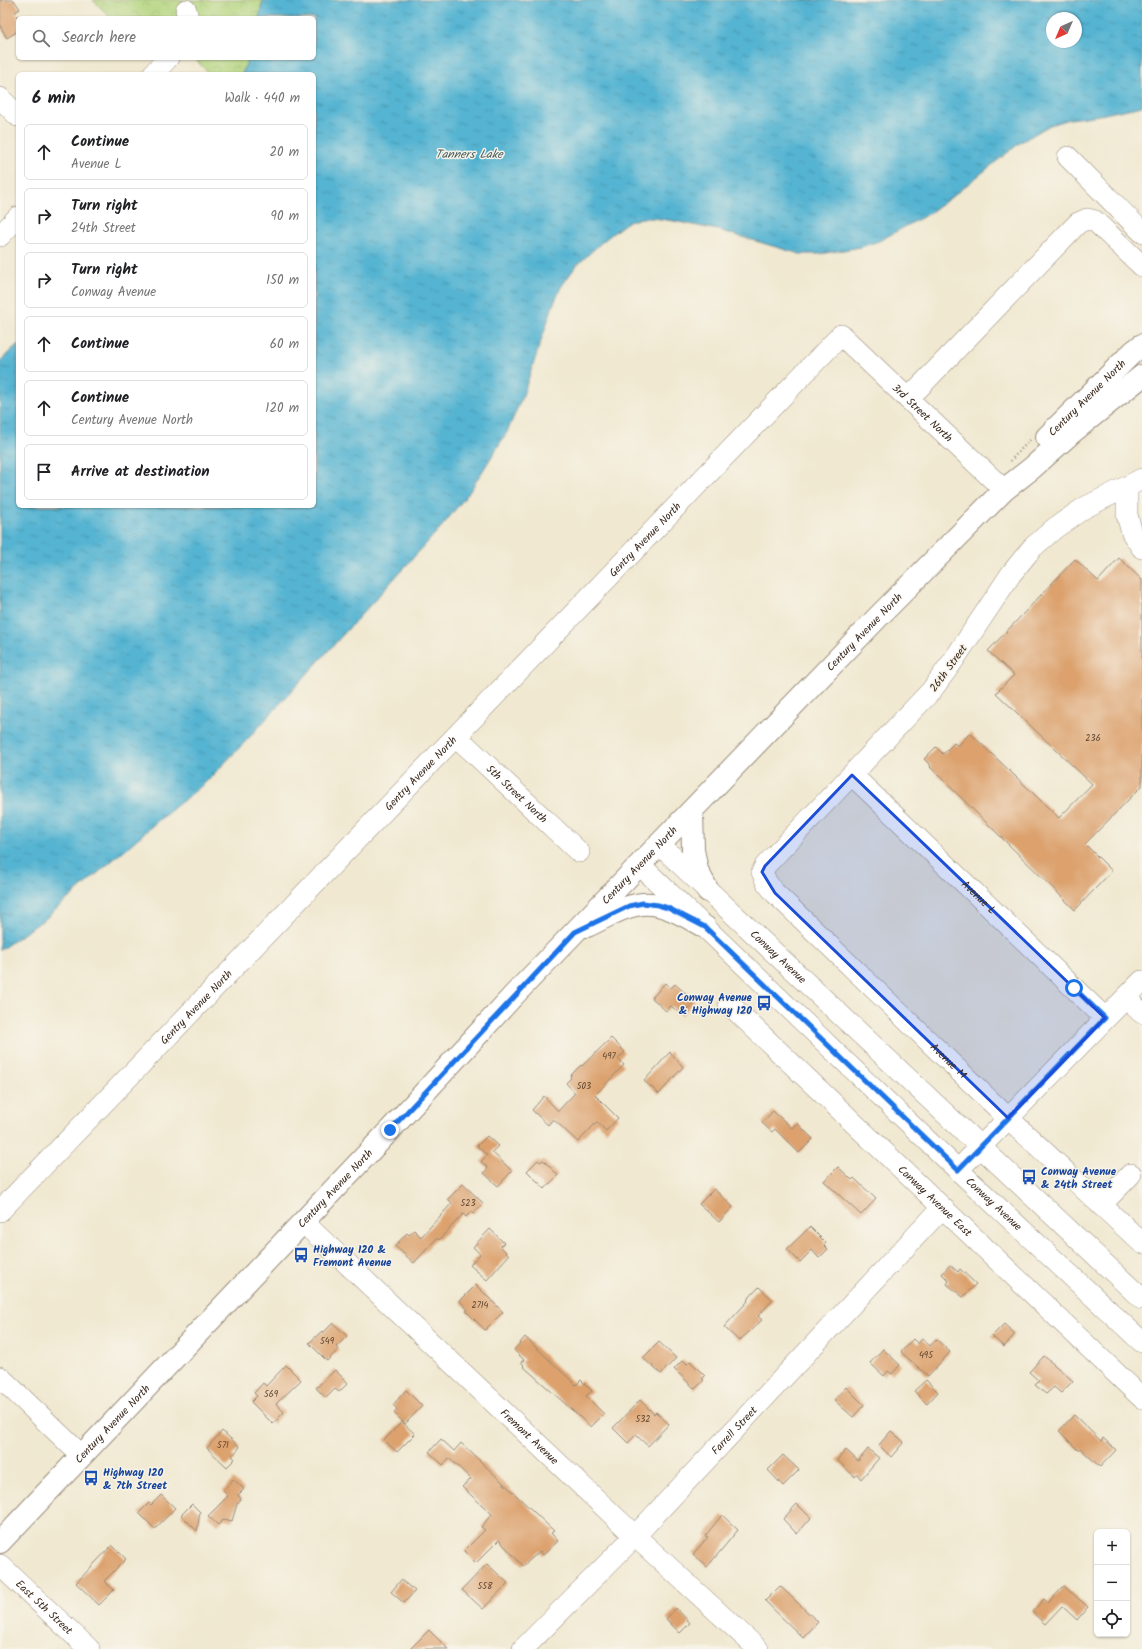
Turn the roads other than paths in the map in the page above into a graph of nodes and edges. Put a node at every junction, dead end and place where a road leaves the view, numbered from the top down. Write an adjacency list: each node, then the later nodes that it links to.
1 (166, 60): 2 (street)
2 (155, 72)
3 (0, 98): 4 (street)
4 (16, 114)
5 (1068, 157): 7 (street)
6 (16, 219): 8 (street)
7 (1142, 232)
8 (0, 236)
9 (1142, 266): 13 (street)
10 (841, 335): 13 (street, 3rd Street North); 17 (street, Gentry Avenue North)
11 (1142, 345): 15 (main road, Century Avenue North)
12 (1142, 376): 15 (main road, Century Avenue North)
13 (908, 399): 15 (street, 3rd Street North)
14 (1134, 483): 16 (street); 18 (street, 26th Street)
15 (1004, 490): 19 (main road, Century Avenue North)
16 (1142, 548)
17 (456, 736): 21 (street, 5th Street North); 38 (street, Gentry Avenue North)
18 (852, 775): 23 (street, 26th Street); 31 (street, Avenue L)
19 (692, 812): 20 (main road, Century Avenue North); 24 (main road)
20 (659, 844): 22 (main road, Century Avenue North); 24 (street, Conway Avenue)
21 (579, 852)
22 (640, 865): 25 (street, Conway Avenue); 26 (main road, Century Avenue North)
23 (762, 872): 32 (street, Avenue M)
24 (708, 891): 33 (street, Conway Avenue)
25 (705, 927): 26 (main road); 34 (street, Conway Avenue)
26 (575, 932): 39 (main road, Century Avenue North)
27 (1142, 981): 28 (street)
28 (1126, 998): 30 (street); 31 (street)
29 (729, 1004): 37 (street, Conway Avenue East)
30 (1142, 1013)
31 (1105, 1018): 32 (street)
32 (1008, 1118): 33 (street); 36 (street, Avenue M)
33 (980, 1147): 34 (street); 41 (street, Conway Avenue)
34 (958, 1170): 42 (street, Conway Avenue)
35 (1131, 1174): 36 (street)
36 (1101, 1205): 40 (street, Avenue M)
37 (942, 1208): 44 (street, Conway Avenue East); 46 (street, Farrell Street)
38 (0, 1211)
39 (303, 1222): 45 (main road, Century Avenue North); 46 (street, Fremont Avenue)
40 (1142, 1243)
41 (1142, 1299)
42 (1142, 1342)
43 (0, 1377): 45 (street)
44 (1142, 1398)
45 (82, 1456): 47 (main road, Century Avenue North)
46 (635, 1536): 50 (street, Farrell Street); 51 (street, Fremont Avenue)
47 (0, 1542)
48 (0, 1565): 49 (street, East 5th Street)
49 (89, 1649)
50 (523, 1649)
51 (758, 1649)

